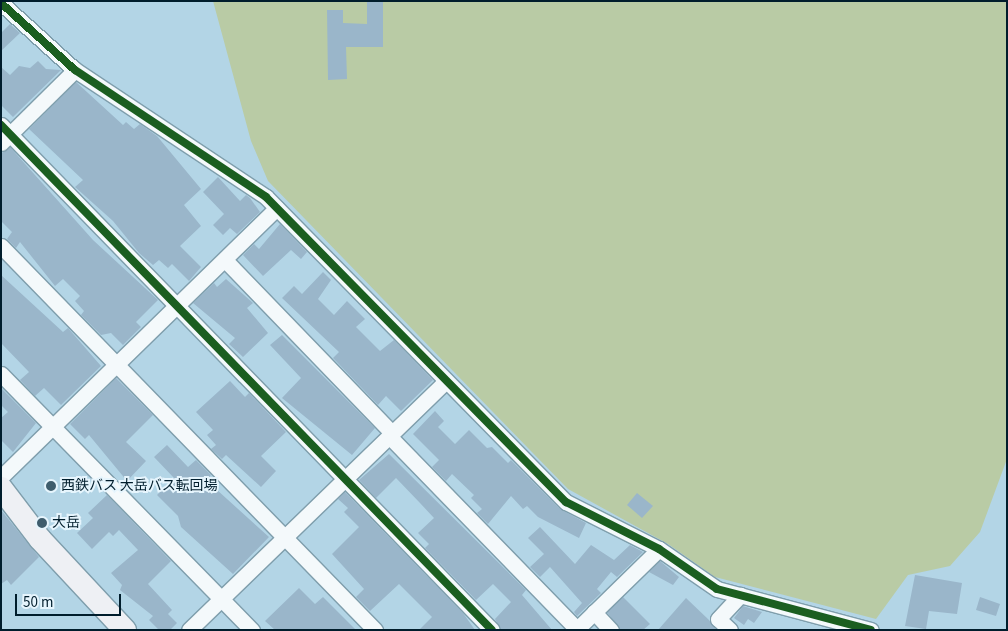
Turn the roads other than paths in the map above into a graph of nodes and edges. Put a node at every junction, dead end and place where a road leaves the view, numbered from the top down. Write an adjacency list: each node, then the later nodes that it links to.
1 (1, 3): 2 (street)
2 (75, 70): 3 (street); 4 (street)
3 (4, 134): 7 (street)
4 (278, 208): 6 (street); 10 (street)
5 (1, 246): 8 (street)
6 (224, 260): 7 (street); 12 (street)
7 (178, 305): 8 (street); 14 (street)
8 (117, 364): 11 (street); 16 (street)
9 (1, 374): 11 (street)
10 (446, 381): 12 (street); 17 (street)
11 (52, 428): 13 (street); 19 (street)
12 (390, 435): 14 (street); 26 (street)
13 (1, 477)
14 (345, 478): 16 (street); 25 (street)
15 (1, 488): 21 (main road)
16 (285, 537): 19 (street); 24 (street)
17 (658, 549): 18 (street); 20 (street)
18 (740, 595): 28 (street); 29 (street)
19 (221, 598): 22 (street); 23 (street)
20 (594, 612): 26 (street); 27 (street)
21 (125, 630)
22 (189, 630)
23 (252, 630)
24 (375, 630)
25 (492, 630)
26 (577, 630)
27 (611, 630)
28 (730, 630)
29 (870, 630)

